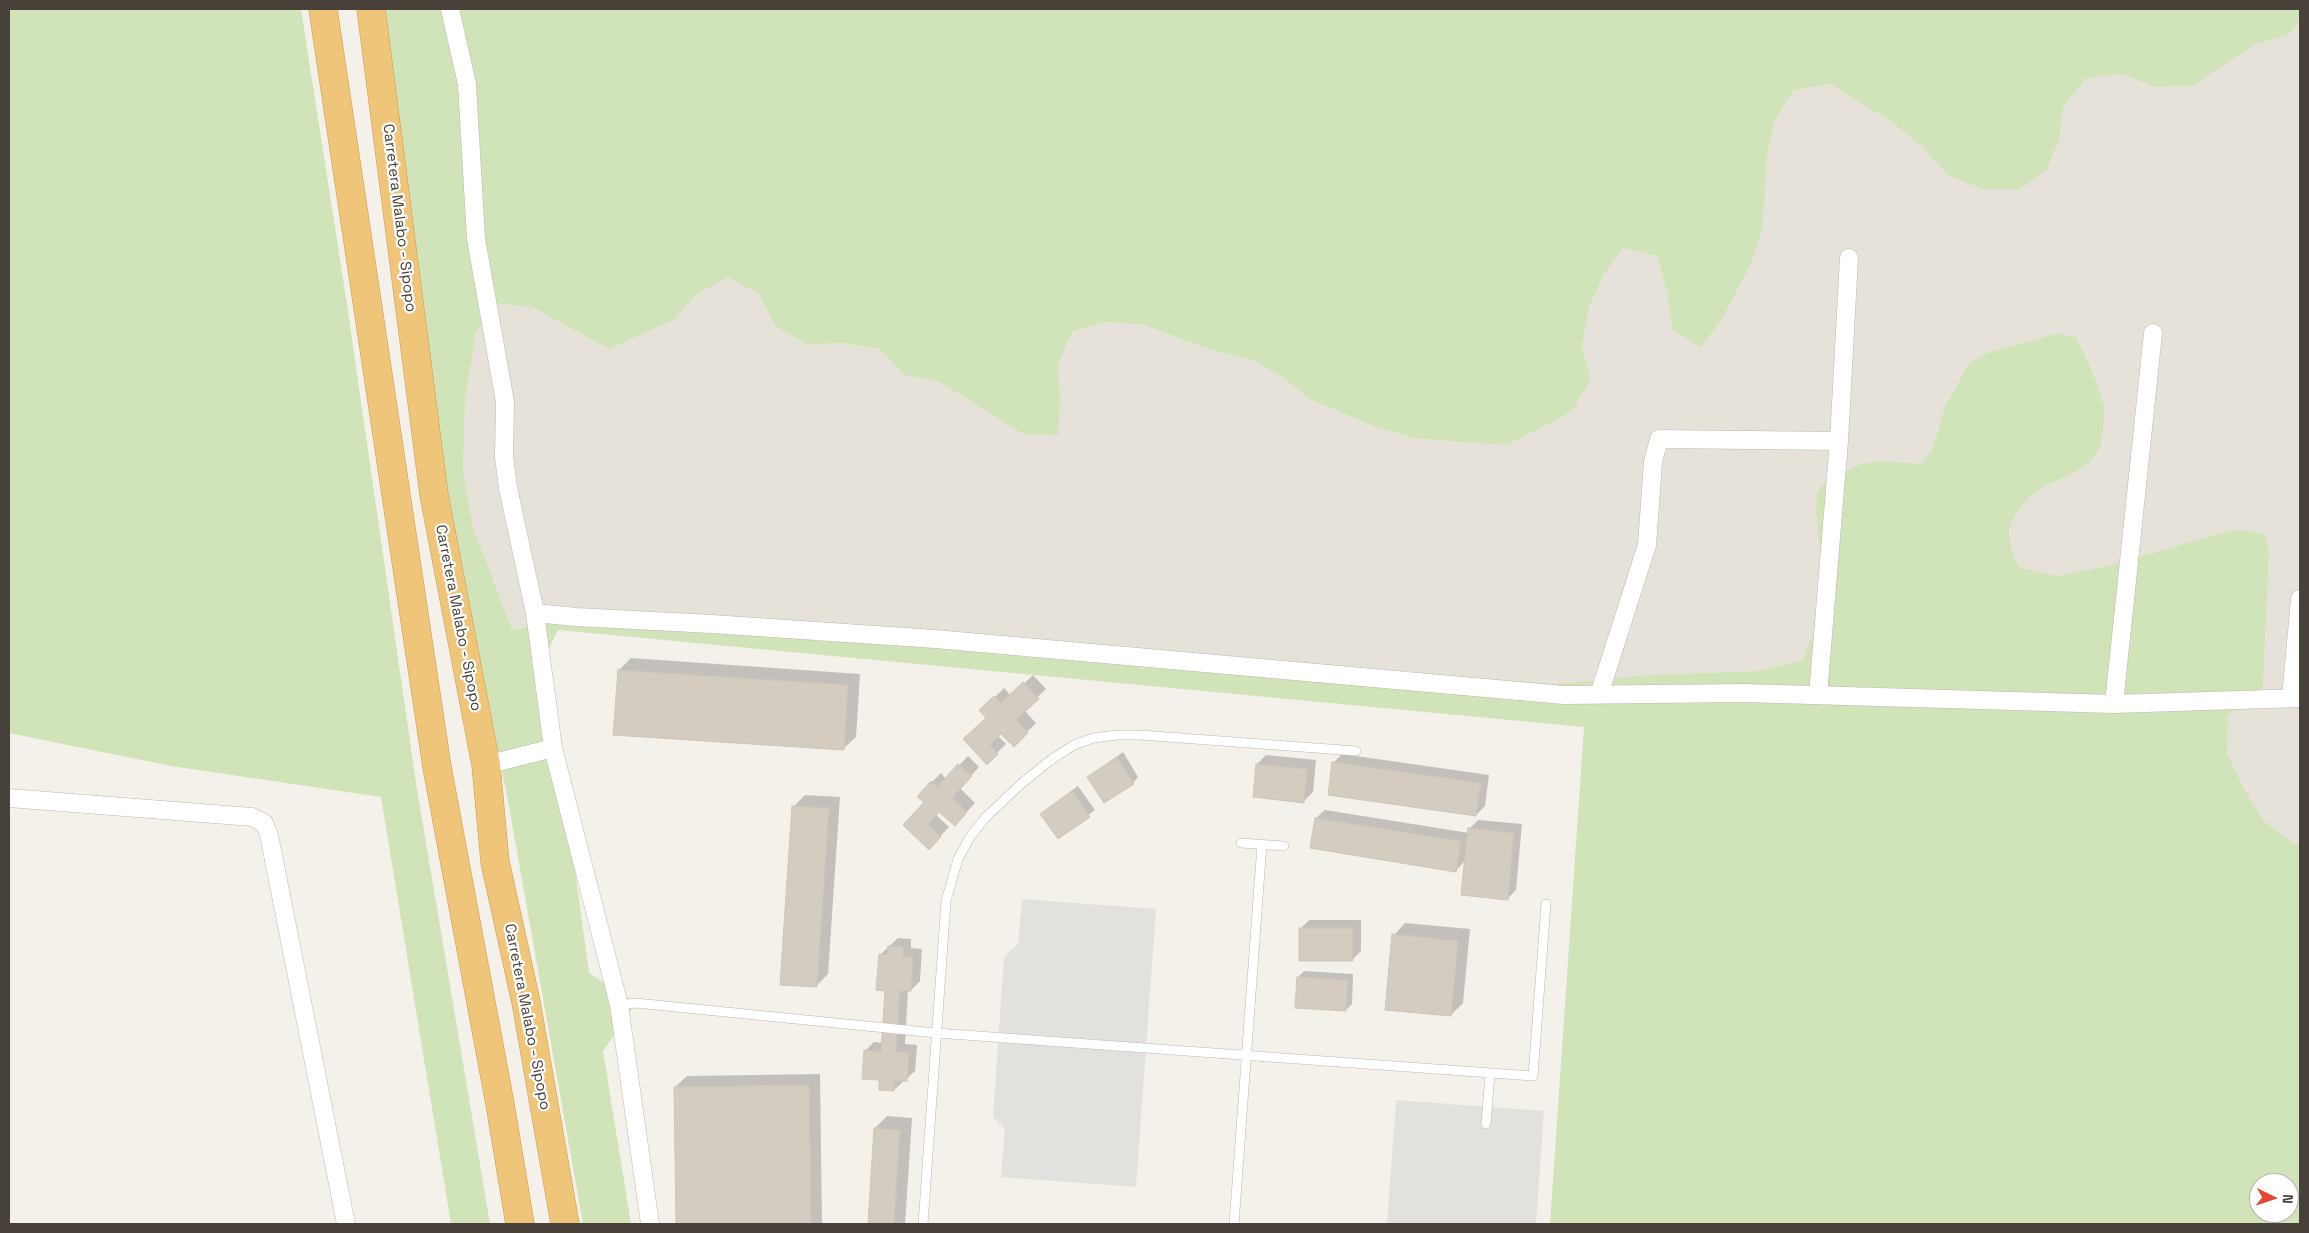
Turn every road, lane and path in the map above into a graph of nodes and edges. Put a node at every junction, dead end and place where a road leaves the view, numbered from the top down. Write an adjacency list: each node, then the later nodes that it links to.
1 (323, 9): 27 (highway)
2 (371, 9): 15 (highway, Carretera Malabo - Sipopo)
3 (450, 9): 8 (street)
4 (1849, 258): 6 (street)
5 (2152, 333): 12 (street)
6 (1840, 441): 9 (street); 10 (street)
7 (2300, 598): 11 (street)
8 (535, 613): 9 (street); 13 (street)
9 (1599, 695): 10 (street)
10 (1818, 695): 12 (street)
11 (2295, 698): 12 (street)
12 (2114, 704)
13 (553, 748): 15 (street); 21 (street)
14 (1356, 751): 22 (lane)
15 (486, 765): 28 (highway, Carretera Malabo - Sipopo)
16 (9, 798): 26 (street)
17 (1241, 843): 18 (lane)
18 (1262, 844): 19 (lane); 23 (lane)
19 (1284, 846)
20 (1546, 904): 24 (lane)
21 (619, 1005): 22 (lane); 29 (street)
22 (936, 1032): 23 (lane); 30 (lane)
23 (1246, 1055): 24 (lane); 31 (lane)
24 (1490, 1073): 25 (lane)
25 (1486, 1124)
26 (346, 1224)
27 (520, 1224)
28 (565, 1224)
29 (650, 1224)
30 (923, 1224)
31 (1234, 1224)

